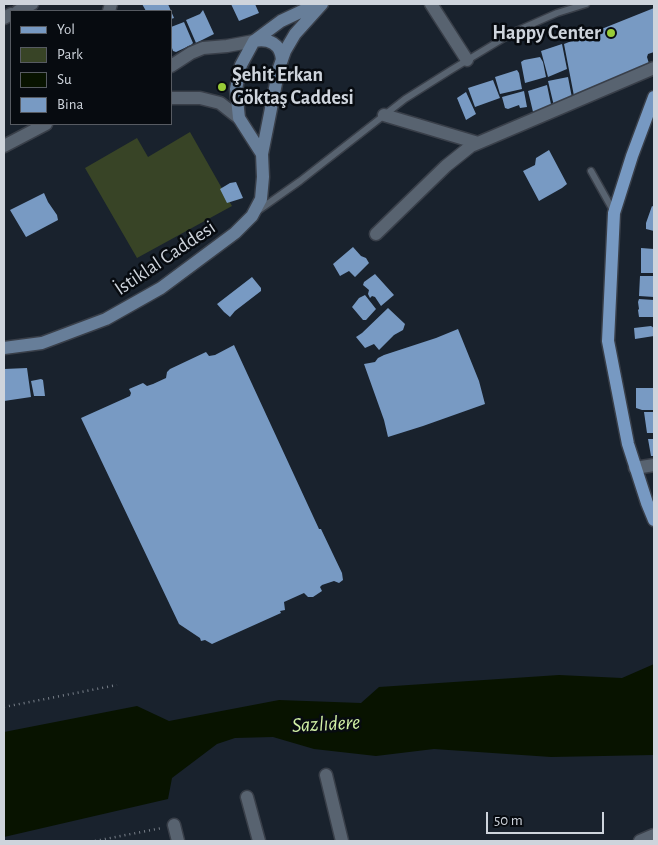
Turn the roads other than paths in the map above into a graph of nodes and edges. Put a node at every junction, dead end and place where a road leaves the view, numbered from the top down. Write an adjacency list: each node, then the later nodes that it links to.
1 (32, 4): 6 (street)
2 (317, 4): 7 (main road)
3 (322, 4): 8 (main road, İstiklal Caddesi)
4 (431, 4): 9 (street)
5 (586, 4): 9 (lane)
6 (20, 10)
7 (254, 41): 8 (main road); 10 (street); 16 (main road)
8 (282, 60): 14 (main road, İstiklal Caddesi)
9 (467, 60): 15 (lane)
10 (172, 65)
11 (654, 68): 18 (street)
12 (654, 96): 22 (main road)
13 (172, 98): 16 (street)
14 (270, 115): 16 (main road); 20 (main road, İstiklal Caddesi)
15 (384, 115): 18 (street); 23 (lane)
16 (239, 118): 20 (main road)
17 (44, 125): 19 (street)
18 (478, 143): 24 (street)
19 (4, 146)
20 (262, 154): 23 (main road, İstiklal Caddesi)
21 (591, 172): 22 (lane)
22 (614, 213): 27 (main road)
23 (252, 216): 25 (main road, İstiklal Caddesi)
24 (376, 234)
25 (4, 348)
26 (654, 465): 27 (street)
27 (635, 468): 28 (main road)
28 (654, 520)
29 (326, 775): 35 (street)
30 (247, 797): 34 (street)
31 (174, 825): 33 (street)
32 (654, 835): 36 (street)
33 (178, 841)
34 (259, 841)
35 (342, 841)
36 (640, 841)

